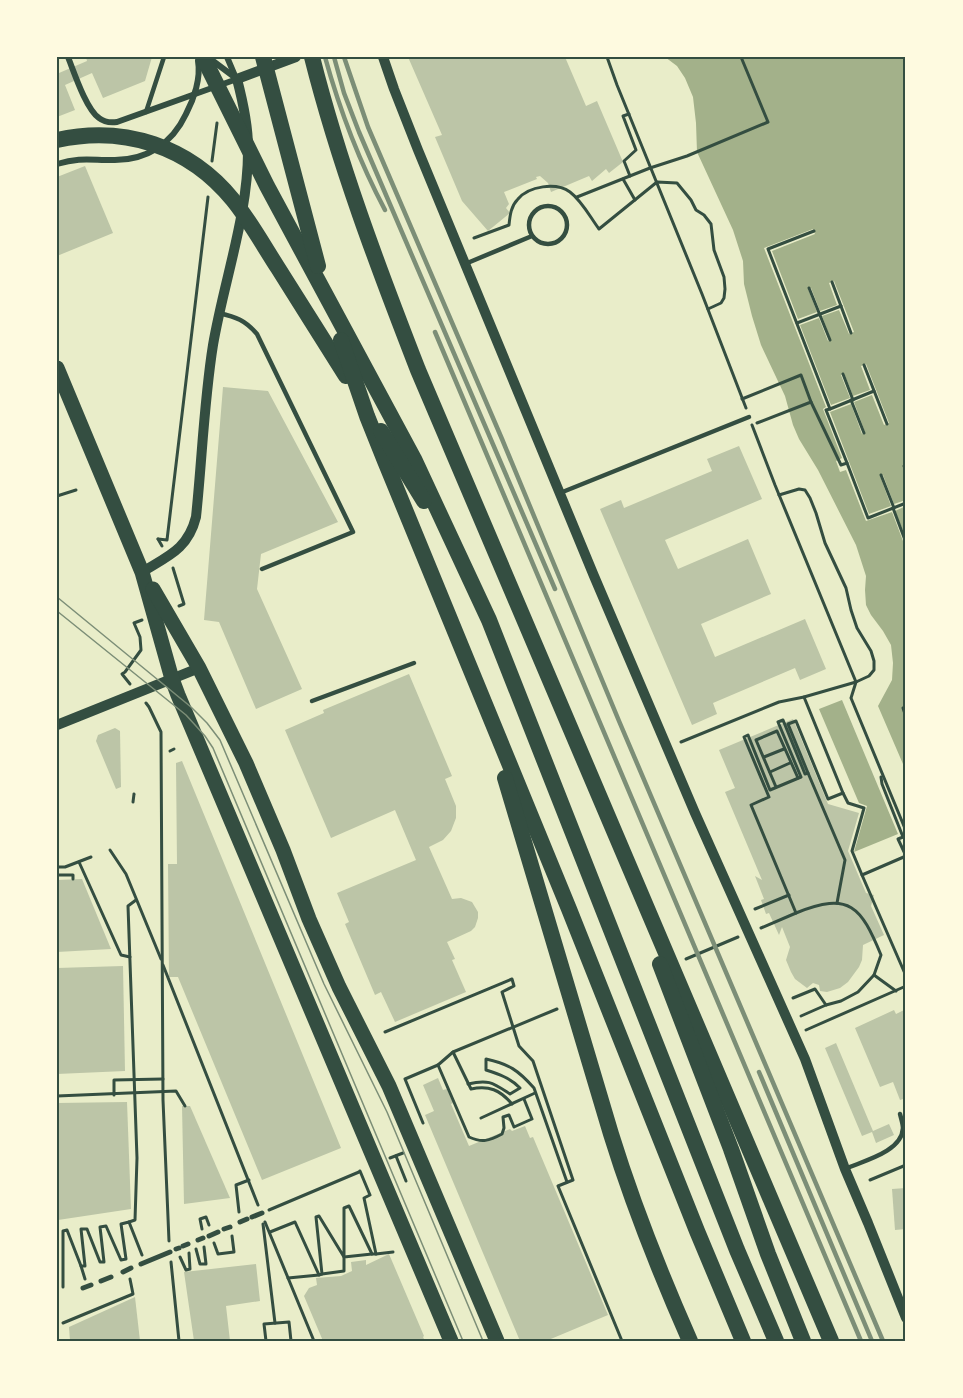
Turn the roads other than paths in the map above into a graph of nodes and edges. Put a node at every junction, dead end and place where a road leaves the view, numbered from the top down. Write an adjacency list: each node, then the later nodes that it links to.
1 (68, 57): 12 (street)
2 (164, 57): 12 (lane)
3 (197, 57): 11 (street)
4 (206, 57): 10 (street); 23 (highway)
5 (227, 57): 10 (street)
6 (296, 57): 9 (street)
7 (312, 57): 31 (highway)
8 (383, 57): 16 (street)
9 (272, 59): 10 (street); 26 (highway)
10 (237, 80): 11 (street); 17 (street)
11 (194, 94): 12 (street); 14 (street)
12 (146, 112)
13 (57, 140): 23 (highway)
14 (57, 164)
15 (532, 236): 15 (lane); 16 (lane)
16 (465, 264): 20 (street)
17 (219, 313): 21 (lane); 22 (street)
18 (57, 368): 22 (main road)
19 (749, 417): 20 (lane)
20 (560, 493): 33 (street)
21 (262, 569)
22 (142, 572): 25 (main road); 27 (main road)
23 (469, 576): 47 (highway)
24 (414, 663): 28 (lane)
25 (199, 668): 27 (street); 44 (main road)
26 (473, 678): 45 (highway); 46 (highway)
27 (172, 679): 30 (street); 43 (main road)
28 (312, 701)
29 (57, 712): 30 (street)
30 (59, 724)
31 (569, 725): 48 (highway); 49 (highway)
32 (900, 1114): 33 (lane)
33 (845, 1168): 42 (street)
34 (262, 1213): 35 (street)
35 (240, 1222)
36 (224, 1229): 37 (street)
37 (143, 1263)
38 (111, 1277): 39 (street)
39 (101, 1281)
40 (91, 1285): 41 (street)
41 (83, 1288)
42 (906, 1318)
43 (451, 1341)
44 (497, 1341)
45 (690, 1341)
46 (743, 1341)
47 (776, 1341)
48 (803, 1341)
49 (831, 1341)

